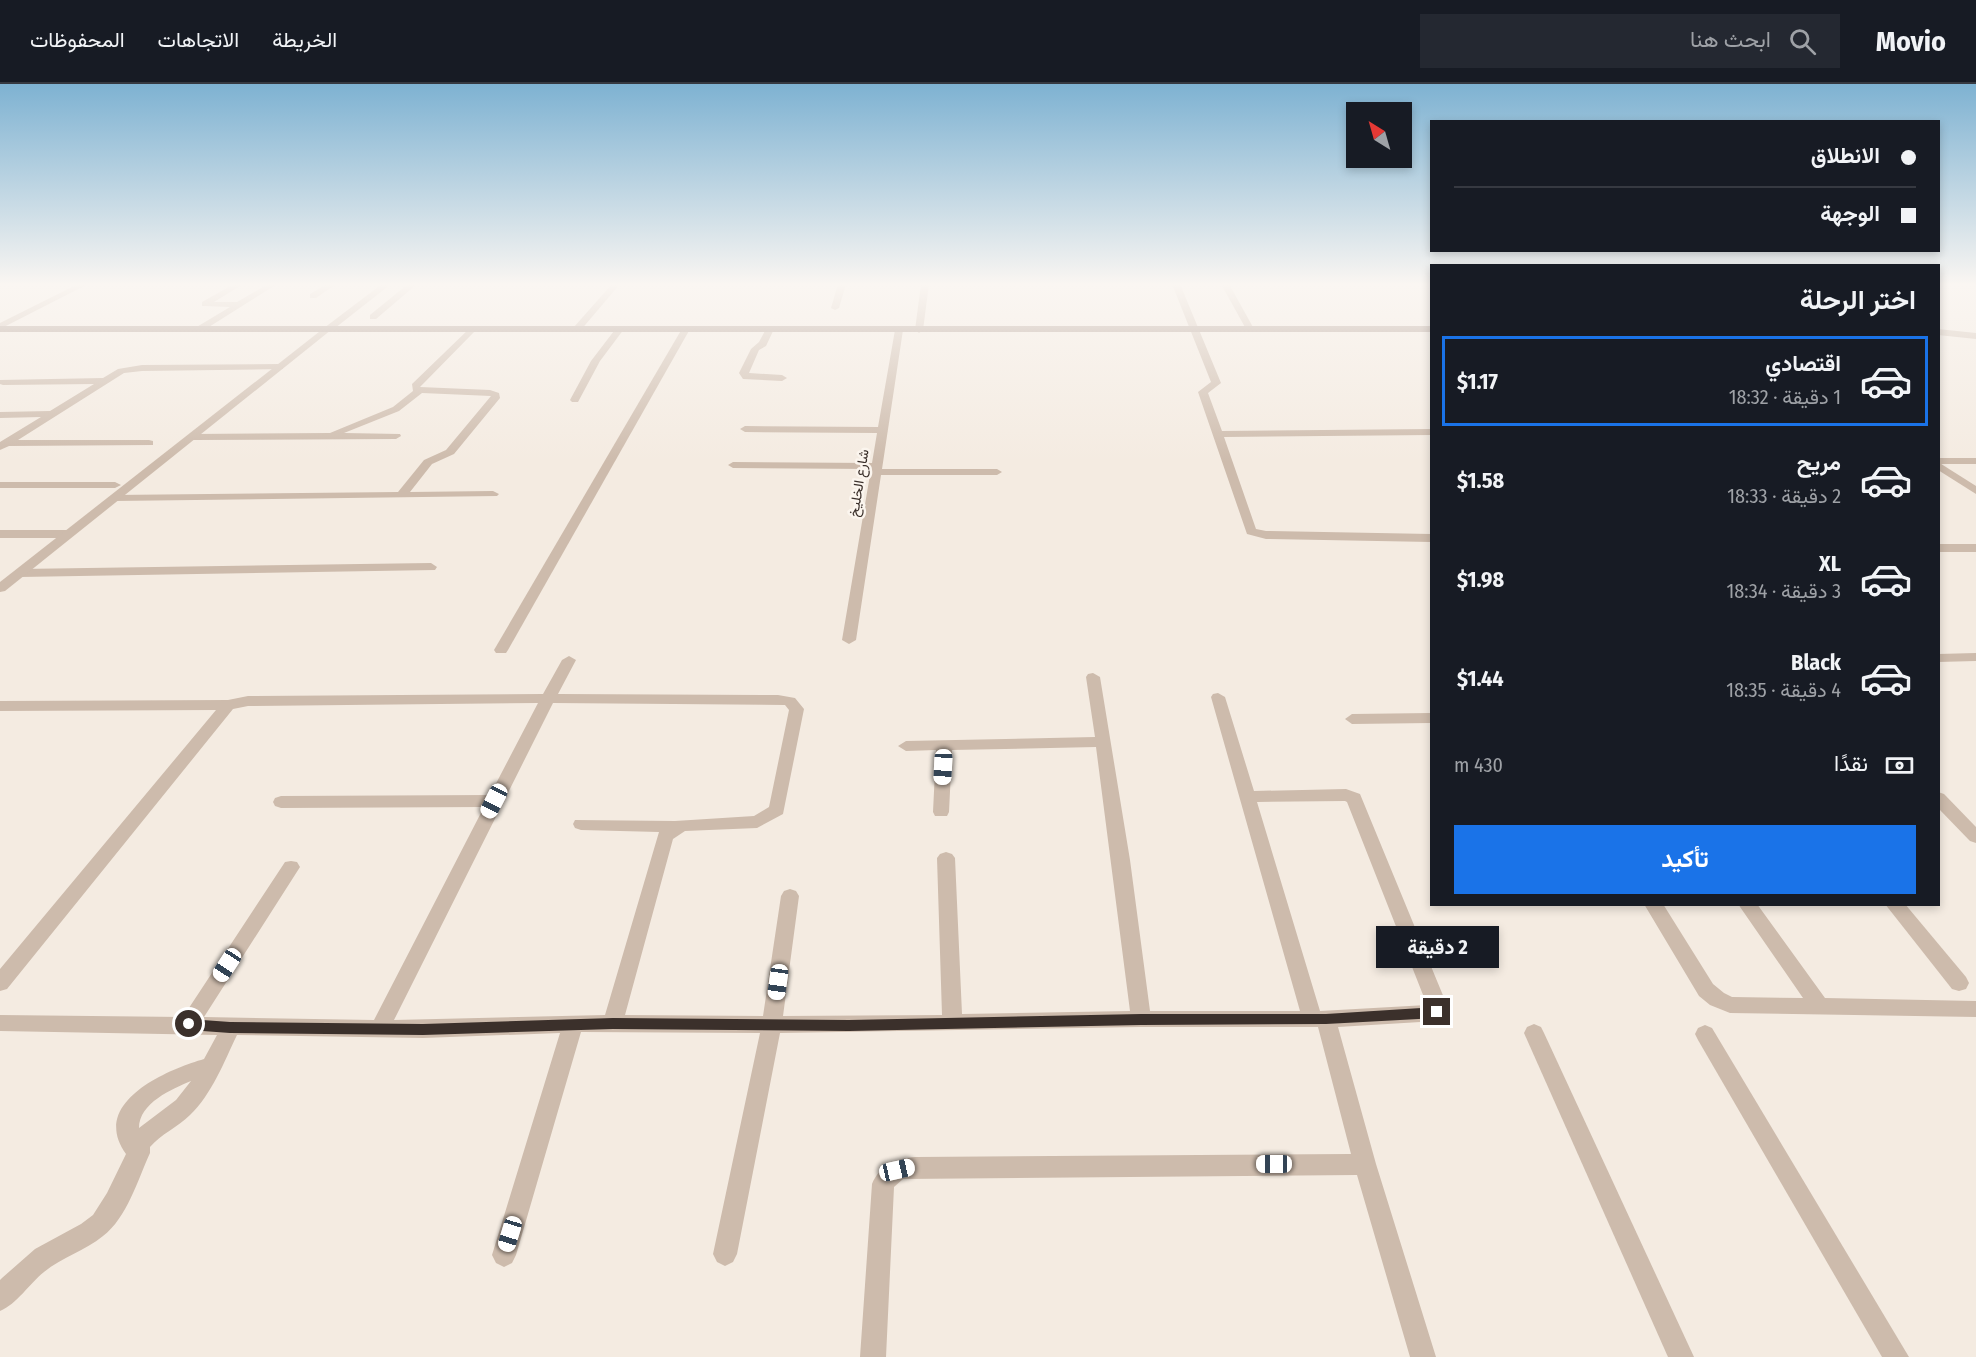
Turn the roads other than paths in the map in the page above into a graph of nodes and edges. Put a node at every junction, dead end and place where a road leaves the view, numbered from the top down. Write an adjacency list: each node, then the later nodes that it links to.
1 (310, 343): 8 (street)
2 (458, 343): 12 (street)
3 (609, 343): 13 (street)
4 (678, 343): 46 (street)
5 (763, 343): 9 (street)
6 (897, 343): 17 (street, شارع الخليخ)
7 (1202, 343): 19 (street)
8 (280, 367): 10 (street); 22 (street)
9 (782, 378)
10 (105, 381): 11 (street); 14 (street)
11 (3, 382)
12 (420, 390): 20 (street); 35 (street)
13 (575, 400)
14 (52, 414): 15 (street); 24 (street)
15 (0, 415)
16 (745, 429): 17 (street)
17 (883, 430): 29 (street, شارع الخليخ)
18 (1430, 432): 19 (street)
19 (1218, 434): 39 (street)
20 (326, 436): 21 (street); 22 (street)
21 (396, 436)
22 (193, 437): 36 (street)
23 (150, 443): 24 (street)
24 (3, 445)
25 (1976, 461): 26 (street)
26 (1940, 463)
27 (1940, 464): 33 (street)
28 (733, 465): 29 (street)
29 (877, 469): 30 (street); 45 (street, شارع الخليخ)
30 (997, 472)
31 (0, 485): 32 (street)
32 (115, 485)
33 (1976, 491)
34 (494, 494): 35 (street)
35 (401, 495): 36 (street)
36 (114, 498): 38 (street)
37 (0, 534): 38 (street)
38 (68, 534): 43 (street)
39 (1430, 538)
40 (1940, 548): 41 (street)
41 (1976, 548)
42 (431, 567): 43 (street)
43 (20, 573): 44 (street)
44 (0, 588)
45 (849, 640)
46 (501, 650)
47 (1976, 657): 48 (street)
48 (1940, 658)
49 (569, 660): 52 (street)
50 (1093, 677): 57 (street)
51 (1218, 697): 60 (street)
52 (548, 698): 53 (street); 62 (street); 66 (street)
53 (228, 705): 54 (street); 74 (street)
54 (0, 706)
55 (1430, 718): 56 (street)
56 (1352, 719)
57 (1103, 742): 58 (street); 78 (street)
58 (944, 745): 59 (street); 64 (street)
59 (906, 746)
60 (1248, 797): 79 (street); 79 (street)
61 (1940, 800): 67 (street)
62 (494, 801): 63 (street); 87 (street)
63 (281, 802)
64 (941, 812)
65 (581, 824): 66 (street)
66 (675, 827): 81 (street)
67 (1976, 837)
68 (946, 858): 82 (street)
69 (291, 867): 83 (street)
70 (790, 896): 85 (street)
71 (1654, 906): 76 (street)
72 (1748, 906): 76 (street)
73 (1896, 906): 75 (street)
74 (0, 983)
75 (1959, 983)
76 (1820, 1007): 77 (street)
77 (1976, 1009)
78 (1141, 1019): 79 (street); 82 (street)
79 (1319, 1019): 92 (street)
80 (0, 1023): 83 (street)
81 (613, 1023): 84 (street); 85 (street)
82 (952, 1023): 85 (street)
83 (189, 1024): 86 (street)
84 (573, 1025): 87 (street); 94 (street)
85 (772, 1025): 93 (street)
86 (230, 1028): 87 (street); 90 (street)
87 (380, 1028)
88 (1534, 1033): 98 (street)
89 (1705, 1034): 99 (street)
90 (211, 1066): 91 (street); 91 (street)
91 (138, 1152): 95 (street)
92 (1365, 1164): 96 (street); 97 (street)
93 (725, 1254)
94 (504, 1255)
95 (0, 1299)
96 (873, 1357)
97 (1423, 1357)
98 (1681, 1357)
99 (1896, 1357)

